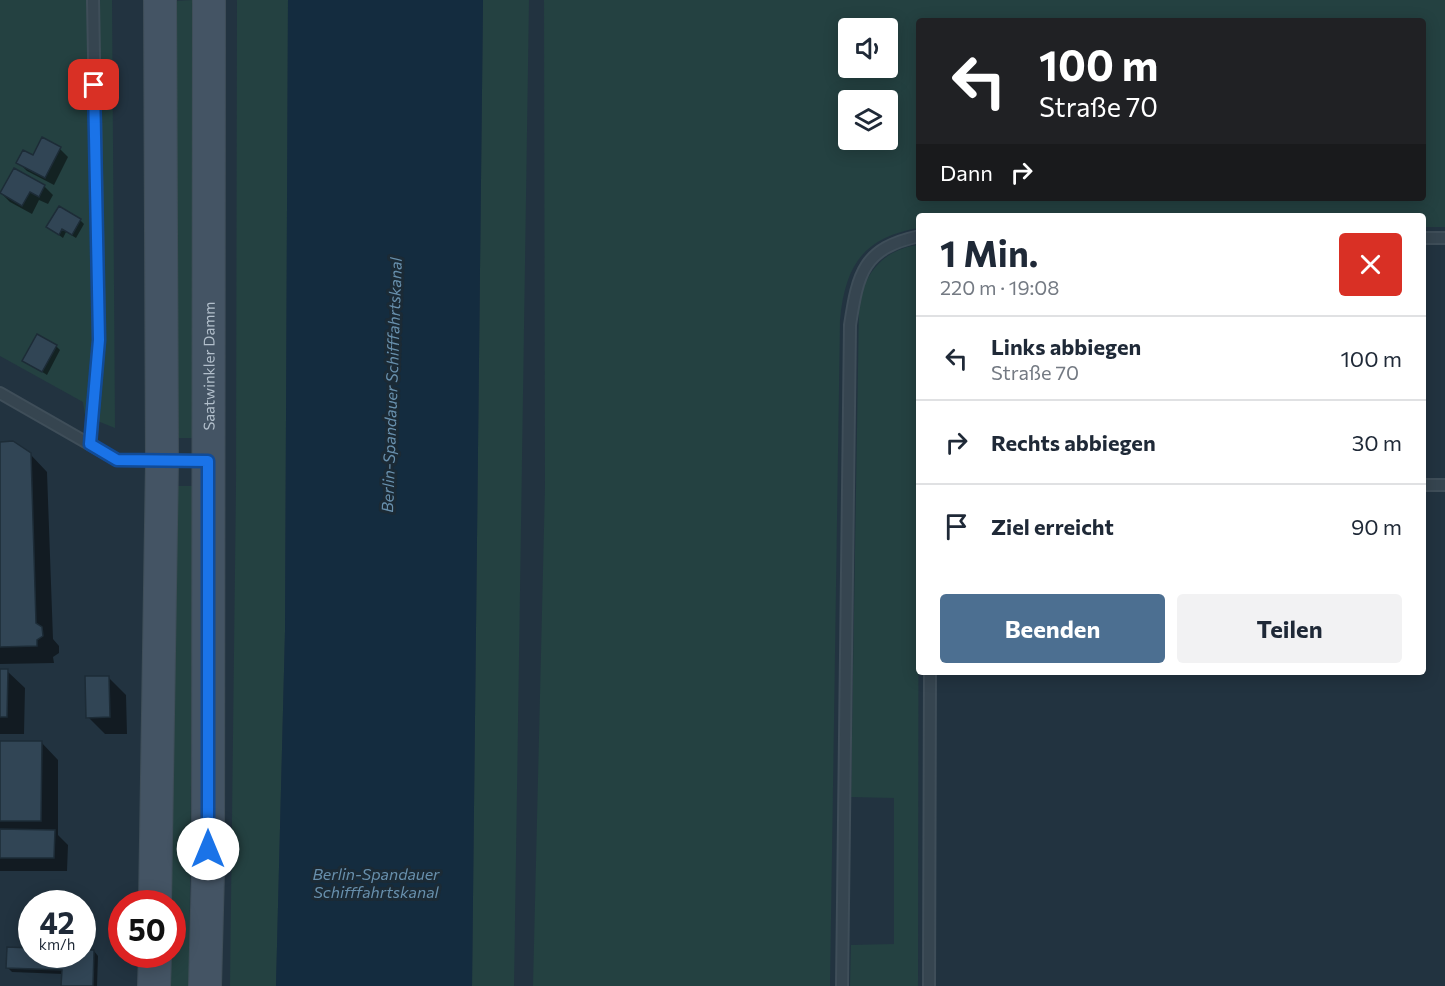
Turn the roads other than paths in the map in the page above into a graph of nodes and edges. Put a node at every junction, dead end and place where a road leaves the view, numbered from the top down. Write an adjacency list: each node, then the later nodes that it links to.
1 (93, 0): 8 (lane)
2 (160, 0): 10 (main road)
3 (209, 0): 9 (main road, Saatwinkler Damm)
4 (916, 237): 18 (lane)
5 (1426, 238): 6 (lane)
6 (1445, 238)
7 (0, 393): 8 (lane)
8 (90, 444): 10 (lane)
9 (208, 461): 10 (lane); 17 (main road, Saatwinkler Damm)
10 (162, 462): 14 (main road)
11 (1426, 484): 12 (lane)
12 (1445, 485)
13 (930, 675): 19 (lane)
14 (155, 890)
15 (154, 968): 16 (main road)
16 (154, 986)
17 (205, 986)
18 (842, 986)
19 (929, 986)

